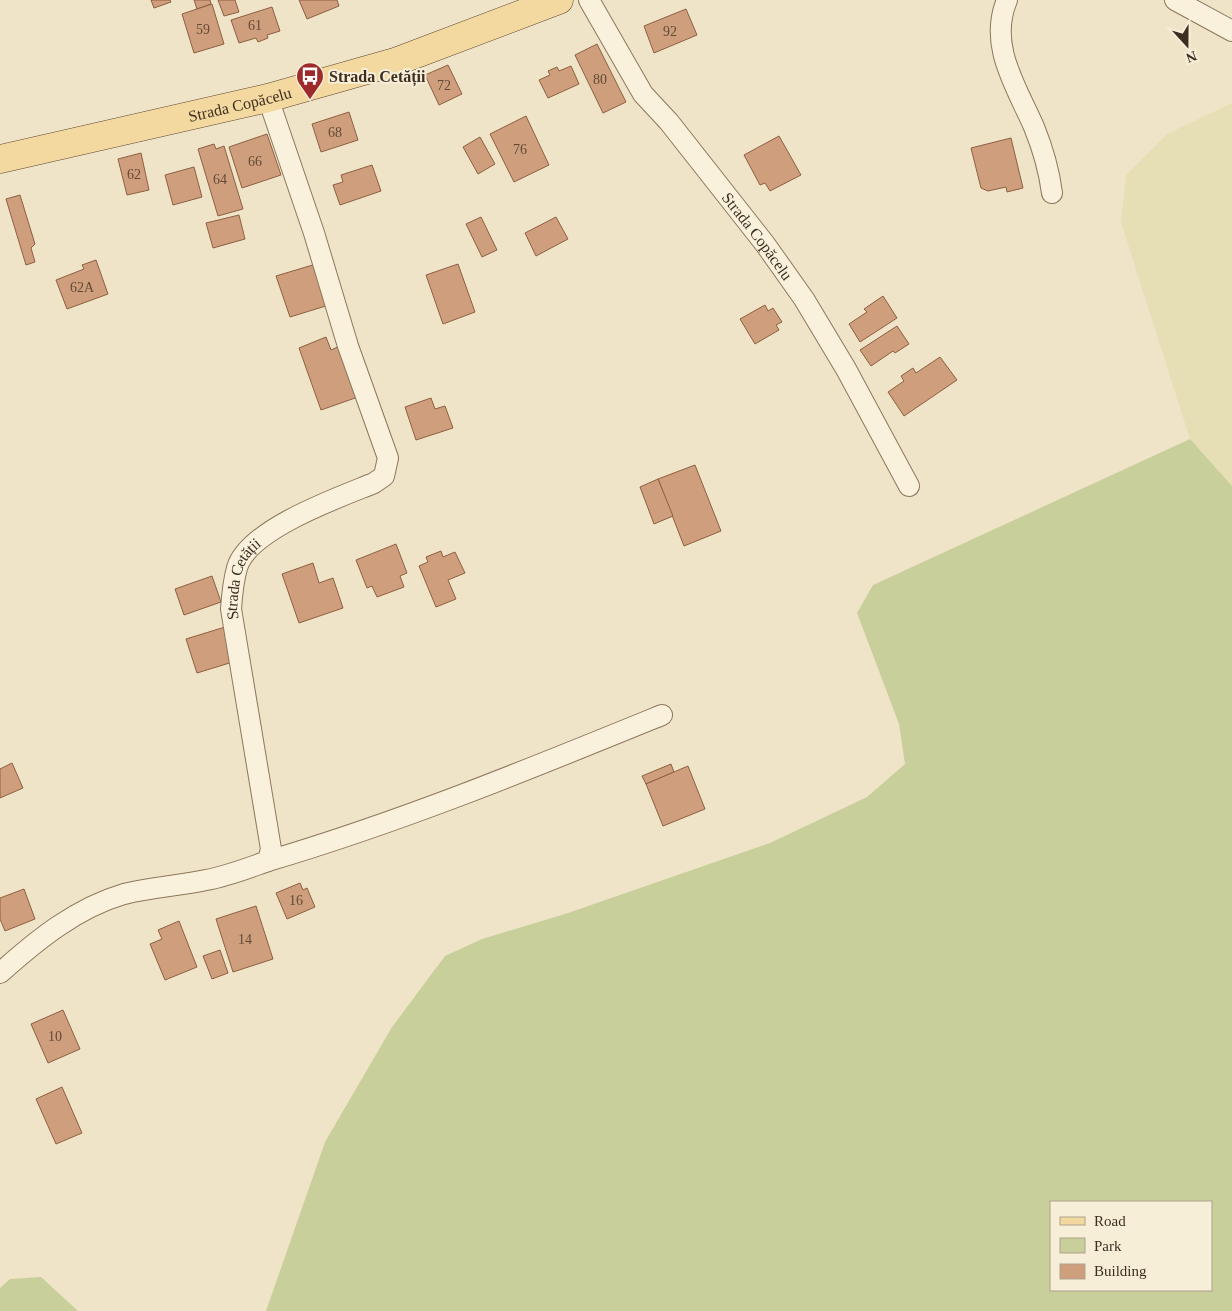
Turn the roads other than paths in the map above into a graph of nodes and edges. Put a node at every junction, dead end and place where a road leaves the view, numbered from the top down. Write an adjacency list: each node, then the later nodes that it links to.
1 (559, 0): 6 (main road, Strada Copăcelu)
2 (589, 0): 9 (street, Strada Copăcelu)
3 (1007, 0): 8 (street)
4 (1175, 0): 5 (street)
5 (1232, 32)
6 (268, 98): 7 (main road, Strada Copăcelu); 11 (street, Strada Cetății)
7 (0, 159)
8 (1052, 193)
9 (909, 486)
10 (662, 715): 11 (street)
11 (268, 861): 12 (street)
12 (0, 973)

